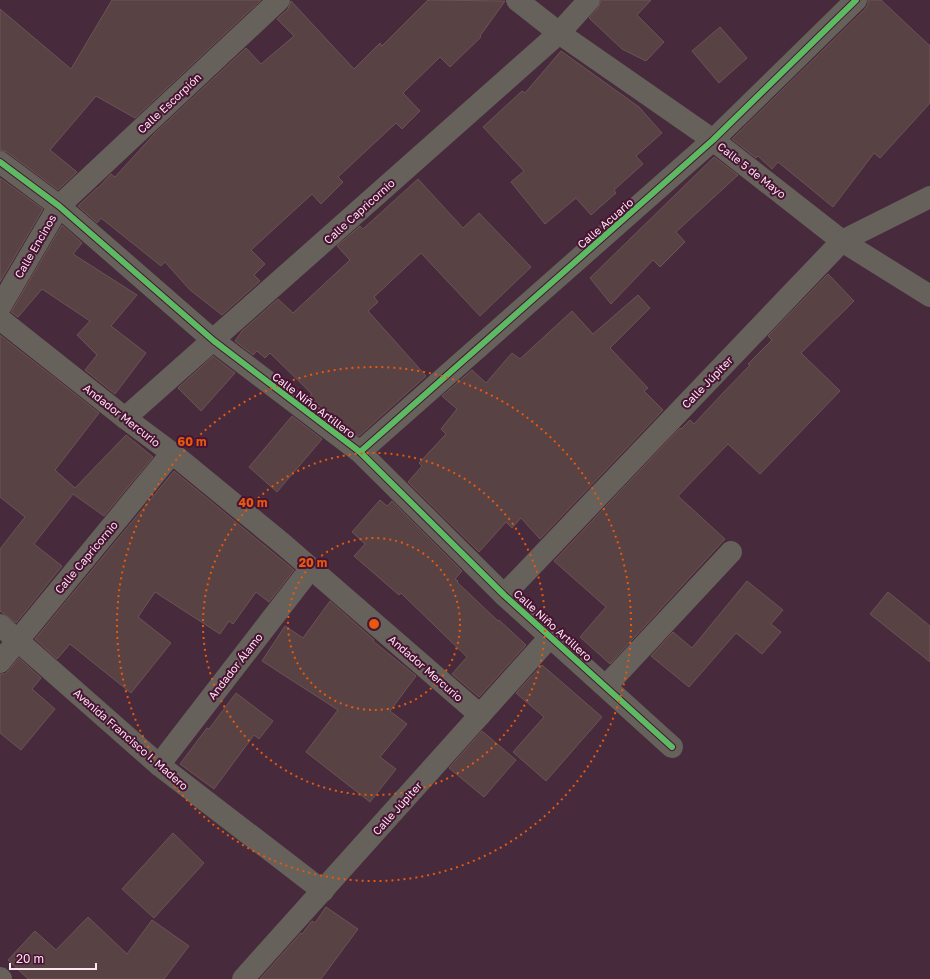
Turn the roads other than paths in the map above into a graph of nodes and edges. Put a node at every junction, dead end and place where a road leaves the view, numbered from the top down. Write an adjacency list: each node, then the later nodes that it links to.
1 (279, 0): 9 (street, Calle Escorpión)
2 (517, 0): 5 (street, Calle 5 de Mayo)
3 (589, 0): 5 (street, Calle Capricornio)
4 (856, 0): 6 (street, Calle Acuario)
5 (559, 33): 6 (street, Calle 5 de Mayo); 14 (street, Calle Capricornio)
6 (714, 140): 10 (street, Calle 5 de Mayo); 16 (street, Calle Acuario)
7 (0, 162): 9 (street, Calle Niño Artillero)
8 (930, 197): 10 (street, Calle Júpiter)
9 (59, 206): 12 (street, Calle Encinos); 14 (street, Calle Niño Artillero)
10 (842, 241): 11 (street, Calle 5 de Mayo); 20 (street, Calle Júpiter)
11 (930, 296)
12 (0, 307)
13 (0, 319): 15 (street, Andador Mercurio)
14 (214, 341): 15 (street, Calle Capricornio); 16 (street, Calle Niño Artillero)
15 (125, 418): 17 (street, Andador Mercurio)
16 (360, 452): 20 (street, Calle Niño Artillero)
17 (172, 453): 19 (street, Andador Mercurio); 23 (street, Calle Capricornio)
18 (730, 552): 25 (street)
19 (311, 568): 26 (street, Andador Mercurio); 28 (street, Andador Álamo)
20 (504, 595): 22 (street, Calle Niño Artillero)
21 (0, 625): 23 (street, Avenida Francisco I. Madero)
22 (550, 637): 25 (street, Calle Niño Artillero); 26 (street, Calle Júpiter)
23 (18, 640): 24 (street, Calle Capricornio); 28 (street, Avenida Francisco I. Madero)
24 (0, 662)
25 (606, 686): 27 (street, Calle Niño Artillero)
26 (480, 715): 29 (street, Calle Júpiter)
27 (672, 746)
28 (159, 765): 29 (street, Avenida Francisco I. Madero)
29 (323, 891): 30 (street, Calle Júpiter)
30 (243, 979)

